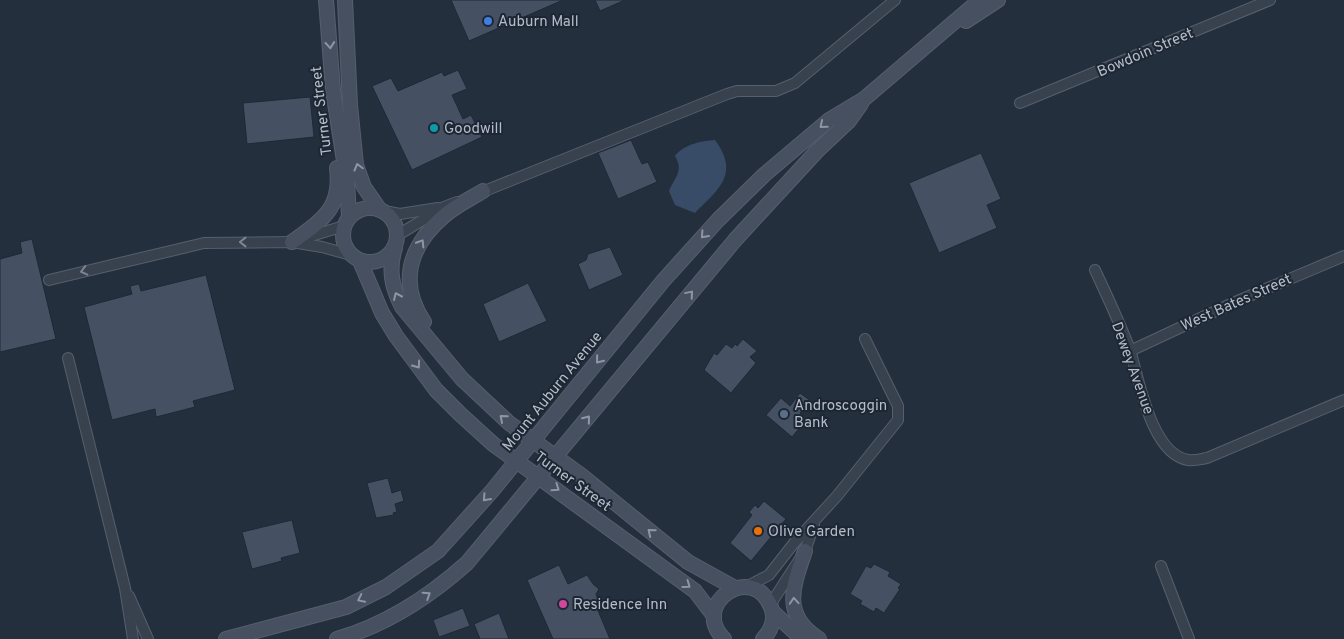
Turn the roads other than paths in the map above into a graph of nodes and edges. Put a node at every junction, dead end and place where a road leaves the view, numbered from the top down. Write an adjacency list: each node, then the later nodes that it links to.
1 (326, 0): 9 (main road, Turner Street, one-way to 9)
2 (345, 0): 14 (main road, Turner Street, one-way to 2)
3 (895, 0): 12 (street)
4 (970, 0): 8 (main road)
5 (980, 0): 8 (main road, Mount Auburn Avenue)
6 (998, 0): 8 (main road)
7 (1270, 0): 11 (street, Bowdoin Street)
8 (916, 54): 10 (main road, Mount Auburn Avenue)
9 (333, 90): 15 (main road, Turner Street); 16 (main road)
10 (864, 99): 27 (main road, Mount Auburn Avenue, one-way to 27); 28 (main road, Mount Auburn Avenue, one-way to 10)
11 (1020, 103)
12 (483, 191): 13 (street); 25 (main road, one-way to 12)
13 (444, 206): 14 (street); 17 (street)
14 (382, 210): 15 (main road); 17 (main road, Turner Street)
15 (347, 222): 16 (street); 19 (main road, Turner Street)
16 (292, 242): 19 (street); 21 (street, one-way to 21)
17 (396, 242): 19 (main road); 25 (main road, Turner Street, one-way to 17)
18 (1344, 256): 23 (street, West Bates Street)
19 (356, 258): 29 (main road, Turner Street, one-way to 29)
20 (1095, 270): 23 (street, Dewey Avenue)
21 (49, 280)
22 (865, 339): 31 (street)
23 (1130, 351): 26 (street, Dewey Avenue)
24 (68, 358): 35 (street)
25 (462, 378): 27 (main road, Turner Street, one-way to 25)
26 (1344, 400)
27 (533, 441): 28 (main road, Turner Street); 29 (main road, Mount Auburn Avenue)
28 (556, 457): 30 (main road, Mount Auburn Avenue); 34 (main road, Turner Street, one-way to 28)
29 (517, 460): 30 (main road, Turner Street); 40 (main road, Mount Auburn Avenue, one-way to 40)
30 (540, 477): 37 (main road, Turner Street, one-way to 37); 41 (main road, Mount Auburn Avenue, one-way to 30)
31 (815, 521): 32 (street); 34 (street)
32 (805, 551): 36 (street); 45 (main road, one-way to 32)
33 (1161, 566): 46 (street)
34 (740, 587): 36 (main road, Turner Street); 37 (main road)
35 (125, 588): 38 (street); 39 (street)
36 (772, 609): 43 (main road); 44 (main road)
37 (715, 627): 42 (main road, Turner Street)
38 (132, 639)
39 (148, 639)
40 (226, 639)
41 (337, 639)
42 (724, 639)
43 (763, 639)
44 (802, 639)
45 (819, 639)
46 (1189, 639)

